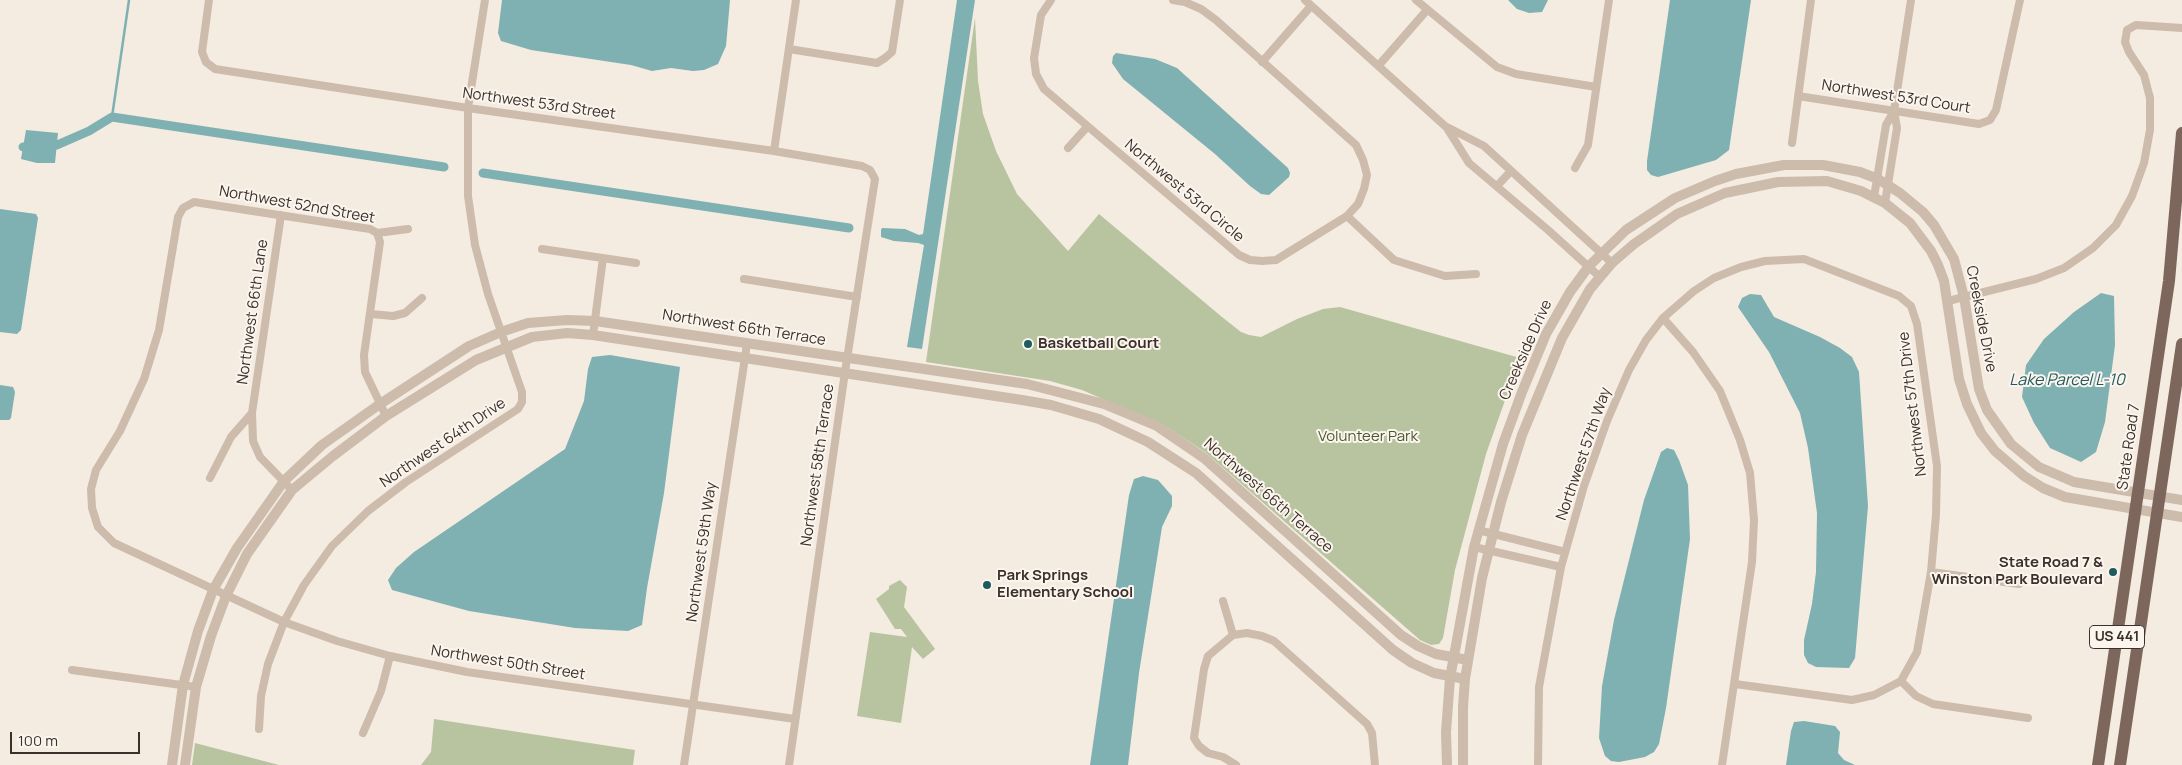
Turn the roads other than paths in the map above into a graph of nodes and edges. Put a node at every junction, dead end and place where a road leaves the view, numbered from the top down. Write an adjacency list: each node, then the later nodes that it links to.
1 (209, 0): 21 (street, Northwest 53rd Street)
2 (485, 0): 21 (street, Northwest 64th Drive)
3 (796, 0): 16 (street)
4 (900, 0): 16 (street)
5 (1051, 0): 24 (street, Northwest 53rd Circle)
6 (1173, 0): 17 (street, Northwest 53rd Circle)
7 (1305, 0): 13 (street)
8 (1416, 0): 14 (street)
9 (1609, 0): 19 (street)
10 (1811, 0): 20 (street)
11 (1911, 0): 22 (street)
12 (2020, 0): 22 (street, Northwest 53rd Court)
13 (1311, 6): 17 (street); 18 (street)
14 (1427, 10): 18 (street); 19 (street)
15 (2182, 28): 53 (street)
16 (789, 49): 28 (street)
17 (1262, 62): 39 (street, Northwest 53rd Circle)
18 (1378, 65): 23 (street)
19 (1596, 87): 29 (street)
20 (1798, 96): 22 (street, Northwest 53rd Court); 26 (street)
21 (468, 108): 28 (street, Northwest 53rd Street); 59 (street, Northwest 64th Drive)
22 (1894, 111): 32 (street); 33 (street)
23 (1446, 126): 31 (street); 34 (street)
24 (1087, 127): 27 (street); 39 (street, Northwest 53rd Circle)
25 (2182, 133): 75 (main road, State Road 7 / US 441)
26 (1792, 143)
27 (1068, 148)
28 (774, 150): 30 (street, Northwest 53rd Street)
29 (1575, 168)
30 (870, 170): 52 (street, Northwest 58th Terrace)
31 (1511, 171): 34 (street); 43 (street)
32 (1878, 179): 33 (street, Creekside Drive); 35 (street); 43 (street, Creekside Drive)
33 (1888, 185): 36 (street); 53 (street, Creekside Drive)
34 (1497, 186): 48 (street)
35 (1874, 197): 36 (street, Creekside Drive); 47 (street, Creekside Drive)
36 (1885, 203): 55 (street, Creekside Drive)
37 (183, 208): 38 (street, Northwest 52nd Street); 89 (street, Northwest 50th Street)
38 (281, 215): 41 (street, Northwest 52nd Street); 70 (street, Northwest 66th Lane)
39 (1347, 216): 49 (street)
40 (408, 229): 41 (street, Northwest 52nd Street)
41 (377, 233): 56 (street)
42 (542, 249): 44 (street)
43 (1601, 253): 47 (street); 48 (street, Creekside Drive)
44 (603, 258): 46 (street); 58 (street)
45 (1804, 259): 57 (street, Northwest 57th Way); 87 (street, Northwest 57th Drive)
46 (636, 263)
47 (1612, 263): 50 (street, Creekside Drive)
48 (1588, 266): 50 (street); 81 (street, Creekside Drive)
49 (1476, 274)
50 (1600, 277): 82 (street, Creekside Drive)
51 (744, 279): 52 (street)
52 (856, 297): 65 (street, Northwest 58th Terrace)
53 (1964, 297): 55 (street); 75 (street, Creekside Drive)
54 (422, 298): 56 (street)
55 (1948, 301): 78 (street, Creekside Drive)
56 (371, 314): 69 (street)
57 (1663, 318): 85 (street, Northwest 57th Way); 101 (street)
58 (595, 321): 59 (street, Northwest 66th Terrace); 60 (street); 61 (street, Northwest 66th Terrace)
59 (501, 332): 63 (street, Northwest 64th Drive); 69 (street, Northwest 66th Terrace)
60 (593, 335): 63 (street, Northwest 66th Terrace); 64 (street, Northwest 66th Terrace)
61 (747, 344): 64 (street, Northwest 59th Way); 65 (street, Northwest 66th Terrace)
62 (2182, 344): 76 (main road, US 441)
63 (505, 346): 71 (street, Northwest 66th Terrace); 92 (street, Northwest 64th Drive)
64 (745, 357): 66 (street, Northwest 66th Terrace); 104 (street, Northwest 59th Way)
65 (847, 359): 66 (street, Northwest 58th Terrace); 67 (street, Northwest 66th Terrace)
66 (845, 372): 68 (street, Northwest 66th Terrace); 106 (street, Northwest 58th Terrace)
67 (973, 376): 68 (street); 95 (street, Northwest 66th Terrace)
68 (970, 392): 98 (street, Northwest 66th Terrace)
69 (380, 404): 71 (street); 73 (street, Northwest 66th Terrace)
70 (252, 413): 72 (street); 73 (street, Northwest 66th Lane)
71 (386, 416): 74 (street, Northwest 66th Terrace)
72 (210, 478)
73 (284, 481): 74 (street, Northwest 66th Lane); 89 (street, Northwest 66th Terrace)
74 (292, 490): 90 (street, Northwest 66th Terrace)
75 (2139, 493): 76 (street, Creekside Drive); 78 (main road, State Road 7 / US 441)
76 (2160, 496): 77 (street, Creekside Drive); 79 (main road, US 441)
77 (2182, 500)
78 (2136, 510): 79 (street, Creekside Drive); 119 (main road, State Road 7 / US 441)
79 (2158, 513): 80 (street, Creekside Drive); 120 (main road, US 441)
80 (2182, 517)
81 (1478, 530): 82 (street); 83 (street, Creekside Drive)
82 (1492, 534): 84 (street, Creekside Drive); 85 (street)
83 (1474, 547): 84 (street); 95 (street, Creekside Drive)
84 (1489, 551): 86 (street); 96 (street, Creekside Drive)
85 (1565, 552): 86 (street, Northwest 57th Way)
86 (1561, 568): 117 (street, Northwest 57th Way)
87 (1931, 572): 88 (street); 100 (street, Northwest 57th Drive)
88 (2019, 584)
89 (213, 590): 90 (street, Northwest 50th Street); 102 (street, Northwest 66th Terrace)
90 (226, 596): 92 (street, Northwest 50th Street); 103 (street, Northwest 66th Terrace)
91 (1223, 601): 93 (street)
92 (284, 622): 94 (street, Northwest 50th Street); 107 (street, Northwest 64th Drive)
93 (1233, 635): 113 (street); 114 (street)
94 (390, 656): 104 (street, Northwest 50th Street); 108 (street)
95 (1453, 658): 96 (street, Northwest 66th Terrace); 98 (street, Creekside Drive)
96 (1468, 660): 99 (street, Creekside Drive)
97 (72, 670): 102 (street)
98 (1450, 678): 99 (street, Northwest 66th Terrace); 115 (street, Creekside Drive)
99 (1466, 680): 116 (street, Creekside Drive)
100 (1901, 681): 101 (street); 105 (street)
101 (1736, 684): 118 (street)
102 (183, 685): 103 (street); 109 (street, Northwest 66th Terrace)
103 (196, 687): 110 (street, Northwest 66th Terrace)
104 (693, 705): 106 (street, Northwest 50th Street); 111 (street, Northwest 59th Way)
105 (2028, 718)
106 (795, 720): 112 (street, Northwest 58th Terrace)
107 (259, 728)
108 (363, 733)
109 (172, 765)
110 (185, 765)
111 (684, 765)
112 (789, 765)
113 (1236, 765)
114 (1375, 765)
115 (1447, 765)
116 (1463, 765)
117 (1538, 765)
118 (1722, 765)
119 (2098, 765)
120 (2120, 765)

